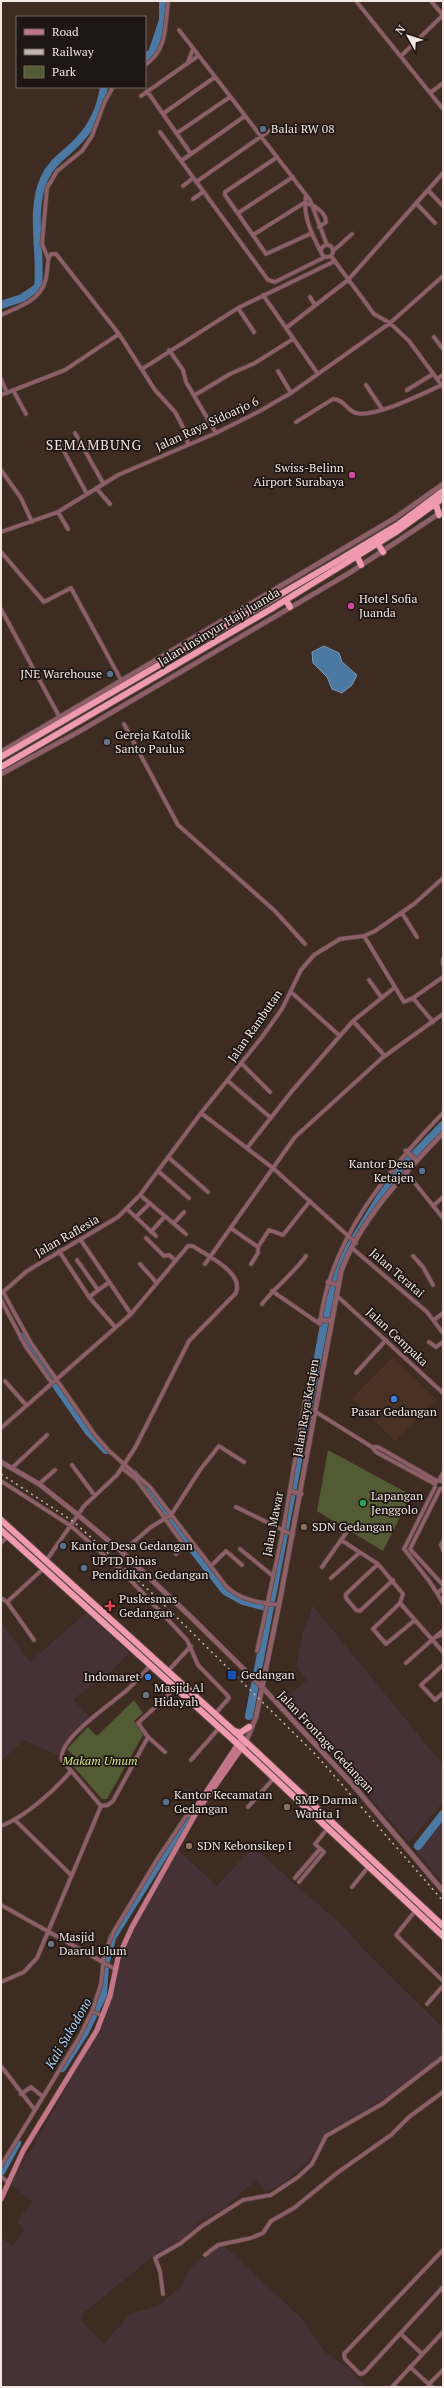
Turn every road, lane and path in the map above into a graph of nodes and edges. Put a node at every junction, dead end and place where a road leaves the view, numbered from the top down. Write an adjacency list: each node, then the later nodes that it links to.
1 (356, 1): 7 (street)
2 (431, 1): 7 (street)
3 (168, 3): 8 (street)
4 (178, 30): 5 (street)
5 (193, 49): 6 (street); 9 (street)
6 (198, 56): 9 (street); 10 (street)
7 (401, 56): 14 (street)
8 (146, 64)
9 (188, 64): 13 (street)
10 (215, 77): 16 (street); 18 (street)
11 (443, 83): 14 (street)
12 (112, 88): 50 (street)
13 (147, 91): 15 (street); 18 (street)
14 (430, 93): 17 (street)
15 (141, 96)
16 (230, 96): 19 (street); 22 (street)
17 (443, 109)
18 (164, 113): 22 (street)
19 (245, 116): 23 (street); 24 (street)
20 (269, 131): 23 (street)
21 (160, 132): 26 (street)
22 (177, 133): 24 (street)
23 (260, 137): 25 (street); 29 (street)
24 (191, 154): 26 (street)
25 (276, 158): 28 (street); 39 (street)
26 (181, 161): 29 (street)
27 (443, 173): 31 (street)
28 (293, 177): 33 (street); 39 (street)
29 (194, 180): 30 (street); 32 (street)
30 (183, 186)
31 (428, 190): 36 (street); 38 (street)
32 (203, 192): 34 (street); 49 (street)
33 (306, 195): 35 (street); 37 (street)
34 (193, 199)
35 (304, 203): 37 (street); 42 (street); 44 (street)
36 (416, 203): 40 (street); 53 (street)
37 (310, 204): 41 (street); 41 (street)
38 (443, 206)
39 (238, 213): 44 (street)
40 (435, 223)
41 (319, 227): 45 (street)
42 (312, 233): 44 (street); 47 (street)
43 (352, 234): 46 (street)
44 (253, 235)
45 (327, 245): 46 (street); 47 (street)
46 (333, 251): 48 (street)
47 (321, 252): 49 (street)
48 (331, 256): 49 (street); 51 (street)
49 (324, 257)
50 (48, 258): 58 (street); 62 (street)
51 (335, 261): 53 (street); 54 (street)
52 (443, 276): 59 (street, Jalan Raya Sidoarjo 6)
53 (348, 280): 56 (street); 59 (street)
54 (263, 295): 57 (street); 60 (street)
55 (310, 298): 56 (street)
56 (315, 305): 60 (street)
57 (238, 308): 61 (street); 66 (street)
58 (1, 315)
59 (390, 323): 69 (street, Jalan Raya Sidoarjo 6); 70 (street)
60 (286, 328): 64 (street)
61 (254, 332)
62 (116, 335): 67 (street); 76 (street)
63 (434, 337): 65 (street)
64 (293, 339): 69 (street); 81 (street)
65 (443, 349)
66 (169, 350): 67 (street); 81 (street)
67 (142, 369): 88 (street)
68 (278, 371): 79 (street)
69 (318, 374): 79 (street, Jalan Raya Sidoarjo 6)
70 (433, 374): 73 (street); 77 (street)
71 (443, 375): 73 (street)
72 (1, 379): 78 (street)
73 (437, 379): 75 (street)
74 (366, 385): 82 (street)
75 (442, 386): 82 (street)
76 (13, 390): 78 (street); 83 (street)
77 (407, 390)
78 (7, 393): 80 (street)
79 (290, 393): 86 (street, Jalan Raya Sidoarjo 6)
80 (1, 395)
81 (195, 395): 86 (street)
82 (382, 409): 84 (street)
83 (26, 414)
84 (296, 422)
85 (75, 433): 90 (street)
86 (216, 433): 88 (street, Jalan Raya Sidoarjo 6)
87 (60, 444): 94 (street)
88 (188, 444): 90 (street, Jalan Raya Sidoarjo 6)
89 (1, 470): 101 (street)
90 (103, 483): 92 (street, Jalan Raya Sidoarjo 6)
91 (443, 484): 100 (street, Jalan Insinyur Haji Juanda)
92 (96, 488): 94 (street, Jalan Raya Sidoarjo 6); 96 (street)
93 (443, 491): 100 (highway, Jalan Insinyur Haji Juanda)
94 (87, 494): 98 (street, Jalan Raya Sidoarjo 6)
95 (443, 498): 97 (highway, Jalan Insinyur Haji Juanda)
96 (110, 504)
97 (436, 504): 99 (highway); 104 (highway, Jalan Insinyur Haji Juanda)
98 (58, 512): 101 (street, Jalan Raya Sidoarjo 6); 102 (street)
99 (441, 513): 106 (street, Jalan Insinyur Haji Juanda)
100 (397, 521): 114 (street, Jalan Insinyur Haji Juanda); 117 (highway, Jalan Insinyur Haji Juanda)
101 (32, 522): 103 (street, Jalan Raya Sidoarjo 6)
102 (68, 529)
103 (1, 532)
104 (378, 544): 106 (highway); 107 (highway, Jalan Insinyur Haji Juanda)
105 (1, 552): 114 (street)
106 (383, 552): 108 (street, Jalan Insinyur Haji Juanda)
107 (357, 556): 108 (highway); 109 (highway, Jalan Insinyur Haji Juanda)
108 (361, 565): 110 (street, Jalan Insinyur Haji Juanda)
109 (286, 600): 110 (highway); 112 (highway, Jalan Insinyur Haji Juanda)
110 (290, 607): 113 (street, Jalan Insinyur Haji Juanda)
111 (1, 608): 115 (street)
112 (234, 630): 113 (highway); 119 (highway, Jalan Insinyur Haji Juanda)
113 (238, 637): 120 (street, Jalan Insinyur Haji Juanda)
114 (121, 680): 115 (street, Jalan Insinyur Haji Juanda)
115 (60, 716): 117 (street, Jalan Insinyur Haji Juanda)
116 (124, 724): 125 (street)
117 (5, 751): 118 (highway, Jalan Insinyur Haji Juanda)
118 (1, 757)
119 (1, 767)
120 (1, 774)
121 (443, 878): 122 (street, Jalan Rambutan)
122 (402, 913): 123 (street, Jalan Rambutan); 124 (street)
123 (364, 936): 130 (street); 131 (street, Jalan Rambutan)
124 (417, 937)
125 (305, 944)
126 (443, 958): 127 (street)
127 (443, 964)
128 (443, 977): 133 (street)
129 (369, 980): 132 (street)
130 (394, 988): 132 (street); 133 (street)
131 (291, 992): 137 (street); 139 (street, Jalan Rambutan)
132 (382, 998): 135 (street)
133 (413, 998): 136 (street)
134 (443, 1014): 136 (street)
135 (353, 1021): 137 (street); 138 (street)
136 (433, 1022): 138 (street)
137 (340, 1036): 144 (street)
138 (385, 1056): 150 (street)
139 (241, 1063): 140 (street, Jalan Rambutan); 141 (street)
140 (228, 1081): 142 (street, Jalan Rambutan); 144 (street)
141 (270, 1092)
142 (201, 1113): 146 (street); 148 (street, Jalan Raflesia)
143 (443, 1113): 147 (street)
144 (270, 1118): 146 (street)
145 (443, 1133): 149 (street, Jalan Raya Ketajen)
146 (247, 1148): 150 (street)
147 (407, 1152): 149 (street); 155 (street)
148 (168, 1157): 151 (street, Jalan Raflesia); 153 (street)
149 (415, 1160): 152 (street, Jalan Raya Ketajen)
150 (274, 1169): 158 (street); 168 (street)
151 (158, 1171): 154 (street, Jalan Raflesia); 157 (street)
152 (405, 1171): 159 (street, Jalan Raya Ketajen); 161 (street)
153 (208, 1192)
154 (140, 1195): 160 (street); 162 (street, Jalan Raflesia)
155 (374, 1197): 159 (street); 174 (street)
156 (443, 1197): 161 (street)
157 (190, 1198)
158 (310, 1201): 174 (street); 175 (street)
159 (381, 1201): 174 (street, Jalan Raya Ketajen)
160 (150, 1203): 164 (street); 165 (street)
161 (433, 1206): 166 (street)
162 (127, 1209): 165 (street); 173 (street, Jalan Raflesia)
163 (184, 1212): 167 (street)
164 (165, 1216): 167 (street); 169 (street)
165 (136, 1217): 169 (street)
166 (443, 1218)
167 (174, 1223): 170 (street)
168 (232, 1229): 175 (street); 180 (street)
169 (151, 1232): 171 (street)
170 (186, 1234)
171 (156, 1236)
172 (146, 1238): 182 (street)
173 (80, 1239): 177 (street, Jalan Raflesia); 188 (street)
174 (352, 1239): 176 (street, Jalan Raya Ketajen); 187 (street)
175 (258, 1247): 185 (street)
176 (352, 1248): 189 (street, Jalan Raya Ketajen); 199 (street, Jalan Teratai)
177 (59, 1252): 194 (street); 206 (street, Jalan Raflesia)
178 (306, 1256): 192 (street)
179 (413, 1256): 190 (street)
180 (210, 1258): 182 (street); 184 (street); 220 (street)
181 (77, 1260): 191 (street)
182 (175, 1260): 186 (street)
183 (140, 1264): 186 (street)
184 (205, 1264)
185 (251, 1264)
186 (156, 1282): 198 (street)
187 (329, 1282): 189 (street); 200 (street)
188 (108, 1283): 191 (street); 198 (street)
189 (337, 1284): 193 (street, Jalan Raya Ketajen)
190 (433, 1285)
191 (98, 1290): 194 (street)
192 (272, 1291): 196 (street); 200 (street)
193 (336, 1295): 200 (street, Jalan Raya Ketajen); 203 (street, Jalan Cempaka)
194 (88, 1296): 201 (street)
195 (1, 1300): 206 (street)
196 (262, 1304)
197 (443, 1313): 199 (street)
198 (131, 1314): 201 (street)
199 (434, 1320): 202 (street, Jalan Teratai)
200 (324, 1321): 213 (street, Jalan Raya Ketajen)
201 (115, 1327): 209 (street)
202 (443, 1333)
203 (386, 1340): 207 (street); 210 (street, Jalan Cempaka)
204 (429, 1342): 205 (street)
205 (443, 1342)
206 (28, 1345): 209 (street, Jalan Raflesia); 209 (street)
207 (356, 1373)
208 (5, 1381): 212 (street)
209 (54, 1381): 212 (street); 220 (street)
210 (443, 1393)
211 (305, 1400): 230 (street, Jalan Mawar)
212 (26, 1405): 214 (street)
213 (316, 1412): 216 (street); 231 (street, Jalan Raya Ketajen)
214 (1, 1428)
215 (47, 1435): 222 (street)
216 (372, 1447): 221 (street); 224 (street)
217 (1, 1462): 222 (street, Jalan Frontage Gedangan)
218 (244, 1462): 235 (street)
219 (72, 1465): 232 (street)
220 (124, 1466): 232 (street); 235 (street); 235 (street)
221 (412, 1466): 224 (street); 227 (street)
222 (12, 1468): 228 (street, Jalan Frontage Gedangan)
223 (55, 1470): 228 (street)
224 (409, 1470): 227 (street)
225 (443, 1473): 227 (street)
226 (1, 1481): 237 (street)
227 (438, 1483): 229 (street); 240 (street)
228 (39, 1484): 234 (street, Jalan Frontage Gedangan)
229 (442, 1489): 242 (street)
230 (290, 1491): 231 (street); 239 (street, Jalan Mawar)
231 (300, 1494): 243 (street, Jalan Raya Ketajen)
232 (95, 1496): 234 (street)
233 (236, 1508): 239 (street)
234 (78, 1515): 237 (street); 250 (street, Jalan Frontage Gedangan)
235 (168, 1517): 250 (street); 252 (street); 256 (street)
236 (1, 1520): 253 (highway)
237 (71, 1526): 253 (street); 275 (street)
238 (1, 1530): 244 (highway)
239 (284, 1531): 243 (street); 259 (street, Jalan Mawar)
240 (411, 1532): 242 (street); 264 (street)
241 (346, 1533): 245 (street)
242 (416, 1534): 262 (street)
243 (292, 1535): 270 (street, Jalan Raya Ketajen)
244 (8, 1536): 247 (street); 258 (highway)
245 (341, 1540): 251 (street); 257 (street)
246 (443, 1541): 249 (street)
247 (1, 1543)
248 (240, 1549): 259 (street)
249 (443, 1550)
250 (122, 1552): 283 (street, Jalan Frontage Gedangan)
251 (359, 1553): 254 (street); 260 (street)
252 (176, 1554)
253 (46, 1561): 281 (highway)
254 (378, 1564): 261 (street); 261 (street)
255 (242, 1565): 256 (street)
256 (211, 1566): 267 (street)
257 (322, 1567)
258 (44, 1568): 266 (street); 279 (highway)
259 (273, 1576): 267 (street, Jalan Mawar)
260 (331, 1578)
261 (393, 1580): 268 (street)
262 (443, 1585)
263 (443, 1588): 264 (street)
264 (438, 1593): 269 (street)
265 (1, 1598): 266 (street)
266 (8, 1602): 273 (street)
267 (269, 1603): 270 (street); 276 (street, Jalan Mawar)
268 (400, 1603): 271 (street); 271 (street)
269 (443, 1603)
270 (278, 1605): 283 (street, Jalan Raya Ketajen)
271 (415, 1620): 274 (street)
272 (442, 1632): 274 (street)
273 (34, 1640)
274 (432, 1640): 277 (street); 278 (street)
275 (190, 1646): 281 (street); 285 (street)
276 (257, 1651)
277 (443, 1652)
278 (406, 1662)
279 (151, 1665): 282 (highway); 294 (street)
280 (443, 1665): 284 (street)
281 (168, 1671): 285 (highway)
282 (176, 1688): 287 (highway); 290 (street)
283 (262, 1688): 286 (street, Jalan Raya Ketajen); 308 (street, Jalan Frontage Gedangan)
284 (443, 1693)
285 (215, 1714): 288 (highway)
286 (256, 1717): 289 (street, Jalan Raya Ketajen); 291 (street, Jalan Raya Ketajen)
287 (220, 1728): 291 (highway); 293 (street)
288 (230, 1728): 289 (highway); 291 (highway)
289 (249, 1728): 291 (street, Jalan Raya Ketajen)
290 (148, 1737): 292 (street); 296 (street)
291 (242, 1743): 295 (highway); 298 (main road); 311 (highway)
292 (165, 1752)
293 (191, 1760)
294 (71, 1771): 296 (street); 299 (street)
295 (274, 1778): 297 (street); 301 (highway)
296 (101, 1806): 304 (street)
297 (248, 1807)
298 (196, 1814): 314 (street); 315 (main road)
299 (15, 1820): 300 (street); 304 (street)
300 (1, 1826)
301 (328, 1828): 302 (street); 303 (highway)
302 (320, 1849): 305 (street); 306 (street)
303 (368, 1866): 307 (street); 310 (highway)
304 (71, 1875): 312 (street)
305 (295, 1878)
306 (299, 1882)
307 (352, 1886)
308 (443, 1891)
309 (1, 1905): 312 (street)
310 (416, 1910): 313 (highway); 316 (street)
311 (443, 1926)
312 (48, 1933): 314 (street); 317 (street)
313 (443, 1936)
314 (103, 1963): 315 (street); 320 (street)
315 (113, 1968): 321 (main road)
316 (443, 1981)
317 (1, 1982)
318 (443, 1986): 319 (street)
319 (427, 2004)
320 (93, 2011): 321 (street); 326 (street)
321 (102, 2015): 330 (main road)
322 (443, 2057): 335 (street)
323 (1, 2066): 325 (street)
324 (443, 2092): 333 (street)
325 (21, 2094): 326 (street); 327 (street)
326 (42, 2096): 327 (street)
327 (34, 2110): 328 (street)
328 (1, 2166)
329 (1, 2177): 330 (street)
330 (7, 2181): 331 (main road)
331 (1, 2199)
332 (443, 2250): 337 (street)
333 (205, 2256)
334 (443, 2287): 337 (street)
335 (163, 2294)
336 (443, 2332): 338 (street)
337 (401, 2334): 338 (street)
338 (422, 2354): 339 (street)
339 (410, 2367): 341 (street); 342 (street)
340 (443, 2370): 341 (street)
341 (430, 2386)
342 (392, 2387)

